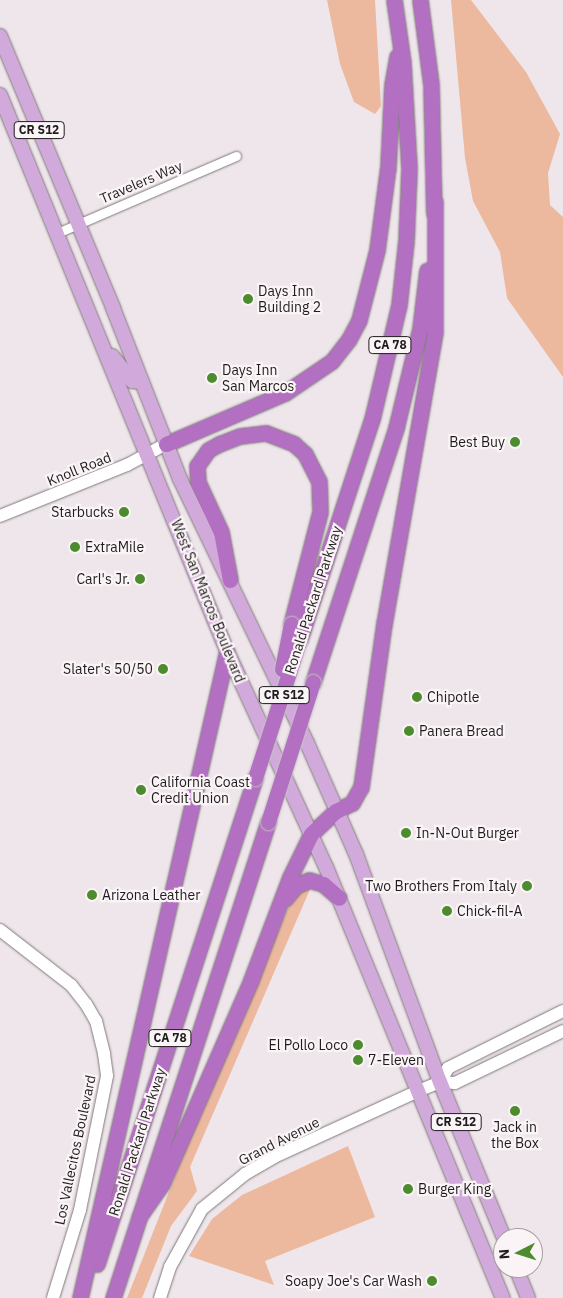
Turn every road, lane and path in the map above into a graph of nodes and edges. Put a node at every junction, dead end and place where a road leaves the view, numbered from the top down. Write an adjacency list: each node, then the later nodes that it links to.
1 (394, 0): 4 (highway, Ronald Packard Parkway / CA 78)
2 (420, 0): 7 (highway, Ronald Packard Parkway / CA 78)
3 (0, 36): 8 (main road, West San Marcos Boulevard / CR S12)
4 (400, 38): 12 (highway); 17 (highway, Ronald Packard Parkway / CA 78, bridge)
5 (0, 95): 9 (main road, West San Marcos Boulevard / CR S12)
6 (236, 156): 8 (street, Travelers Way)
7 (435, 202): 18 (highway); 27 (highway, Ronald Packard Parkway / CA 78, bridge)
8 (77, 224): 9 (street, Travelers Way); 11 (main road, West San Marcos Boulevard / CR S12)
9 (57, 233): 10 (main road, West San Marcos Boulevard / CR S12)
10 (106, 350): 11 (main road); 13 (main road, West San Marcos Boulevard / CR S12)
11 (142, 382): 12 (main road, West San Marcos Boulevard / CR S12)
12 (166, 444): 13 (street, Knoll Road); 15 (main road, West San Marcos Boulevard / CR S12)
13 (146, 455): 14 (street, Knoll Road); 16 (main road, West San Marcos Boulevard / CR S12)
14 (0, 516)
15 (230, 580): 17 (highway, bridge); 18 (main road, West San Marcos Boulevard / CR S12)
16 (227, 650): 19 (main road, West San Marcos Boulevard / CR S12); 31 (highway)
17 (272, 725): 32 (highway, Ronald Packard Parkway / CA 78, bridge)
18 (336, 811): 19 (highway); 25 (main road, West San Marcos Boulevard / CR S12)
19 (311, 834): 20 (main road, West San Marcos Boulevard / CR S12); 21 (highway)
20 (339, 898): 21 (highway); 26 (main road, West San Marcos Boulevard / CR S12)
21 (276, 910): 27 (highway)
22 (0, 930): 30 (street, Los Vallecitos Boulevard)
23 (563, 1011): 25 (street, Grand Avenue)
24 (563, 1031): 25 (street, Grand Avenue)
25 (440, 1082): 26 (street, Grand Avenue); 28 (main road, West San Marcos Boulevard / CR S12)
26 (418, 1091): 34 (street, Grand Avenue); 35 (main road, West San Marcos Boulevard / CR S12)
27 (139, 1217): 33 (highway, Ronald Packard Parkway / CA 78)
28 (500, 1228)
29 (520, 1278): 36 (main road)
30 (52, 1298)
31 (80, 1298)
32 (86, 1298)
33 (113, 1298)
34 (160, 1298)
35 (503, 1298)
36 (528, 1298)

